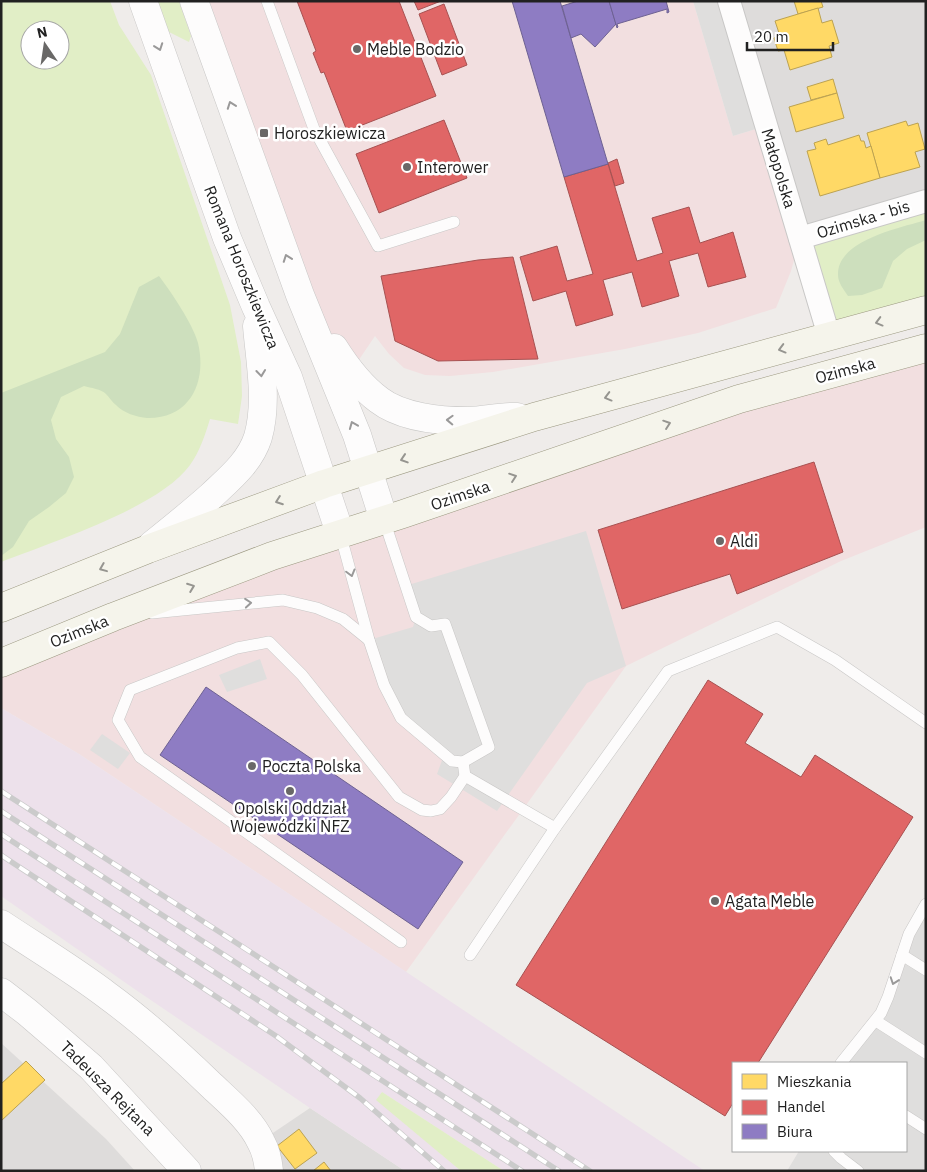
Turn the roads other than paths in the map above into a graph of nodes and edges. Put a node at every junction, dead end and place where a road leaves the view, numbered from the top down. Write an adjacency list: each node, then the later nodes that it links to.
1 (143, 1): 9 (street, Romana Horoszkiewicza, one-way to 9)
2 (194, 1): 8 (street, one-way to 2)
3 (266, 1): 6 (lane)
4 (729, 1): 7 (street, Małopolska)
5 (926, 200): 7 (street, Ozimska - bis)
6 (454, 222)
7 (800, 238): 11 (street, Małopolska)
8 (300, 295): 13 (street, one-way to 8); 14 (street, one-way to 8)
9 (256, 307): 15 (street, Romana Horoszkiewicza); 18 (street, one-way to 18)
10 (926, 310): 11 (main road, one-way to 11)
11 (829, 336): 13 (main road, one-way to 13)
12 (925, 351): 16 (main road, Ozimska, one-way to 12)
13 (534, 417): 14 (main road, one-way to 14)
14 (369, 471): 15 (main road); 16 (street)
15 (324, 484): 17 (street, Romana Horoszkiewicza); 18 (main road, one-way to 18)
16 (384, 520): 17 (main road, Ozimska); 24 (lane)
17 (340, 533): 20 (main road, Ozimska, one-way to 17); 21 (lane, one-way to 21)
18 (148, 549): 19 (main road, one-way to 19)
19 (1, 608)
20 (112, 617): 21 (lane, one-way to 21); 22 (main road, Ozimska)
21 (369, 640): 24 (lane)
22 (1, 663)
23 (926, 723): 26 (lane)
24 (463, 762): 25 (lane)
25 (465, 776): 26 (lane); 29 (lane)
26 (555, 828): 30 (lane)
27 (926, 904): 31 (lane)
28 (1, 924): 41 (street)
29 (401, 942)
30 (470, 955)
31 (902, 955): 32 (lane); 34 (lane, one-way to 34)
32 (926, 970)
33 (1, 992): 40 (street, Tadeusza Rejtana)
34 (876, 1021): 35 (lane); 36 (lane)
35 (926, 1053)
36 (842, 1062)
37 (907, 1117): 38 (lane)
38 (926, 1129)
39 (835, 1152): 42 (lane)
40 (187, 1171)
41 (270, 1171)
42 (858, 1171)

